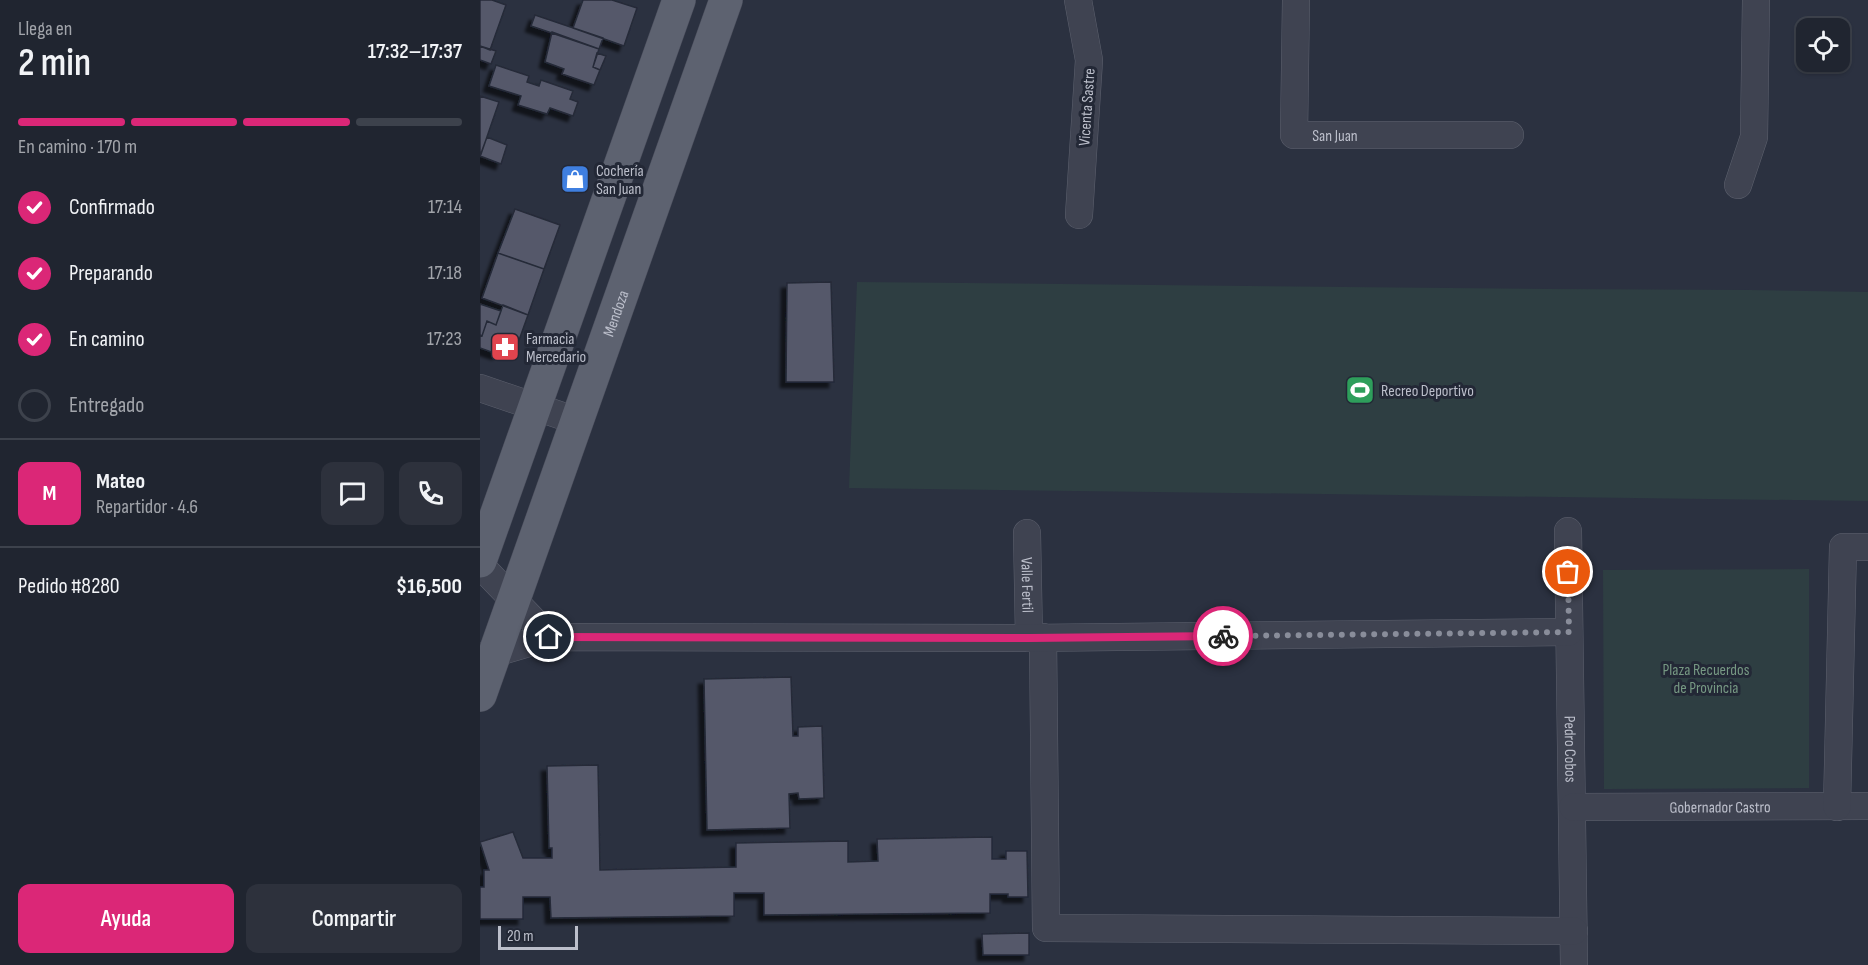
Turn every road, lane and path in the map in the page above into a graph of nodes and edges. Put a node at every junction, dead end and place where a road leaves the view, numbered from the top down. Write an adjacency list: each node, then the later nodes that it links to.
1 (679, 0): 10 (main road)
2 (726, 0): 11 (main road, Mendoza)
3 (1078, 0): 8 (street, Vicenta Sastre)
4 (1296, 0): 6 (street, San Juan)
5 (1756, 0): 7 (street)
6 (1510, 135)
7 (1738, 185)
8 (1079, 215)
9 (480, 388): 10 (street)
10 (535, 406): 11 (street); 15 (main road)
11 (577, 421): 16 (main road, Mendoza)
12 (1568, 531): 17 (street, Pedro Cobos)
13 (1027, 533): 19 (street, Valle Fertil)
14 (1868, 547): 24 (street)
15 (480, 563): 16 (street)
16 (514, 600): 18 (street); 20 (main road, Mendoza)
17 (1569, 632): 19 (street); 23 (street, Pedro Cobos)
18 (549, 637): 19 (street); 20 (street)
19 (1036, 638): 25 (street, Valle Fertil)
20 (488, 655): 21 (main road, Mendoza)
21 (480, 695)
22 (1868, 806): 24 (street, Gobernador Castro)
23 (1573, 807): 24 (street, Gobernador Castro); 25 (street, Pedro Cobos)
24 (1837, 807)
25 (1574, 931): 26 (street, Pedro Cobos)
26 (1574, 965)

